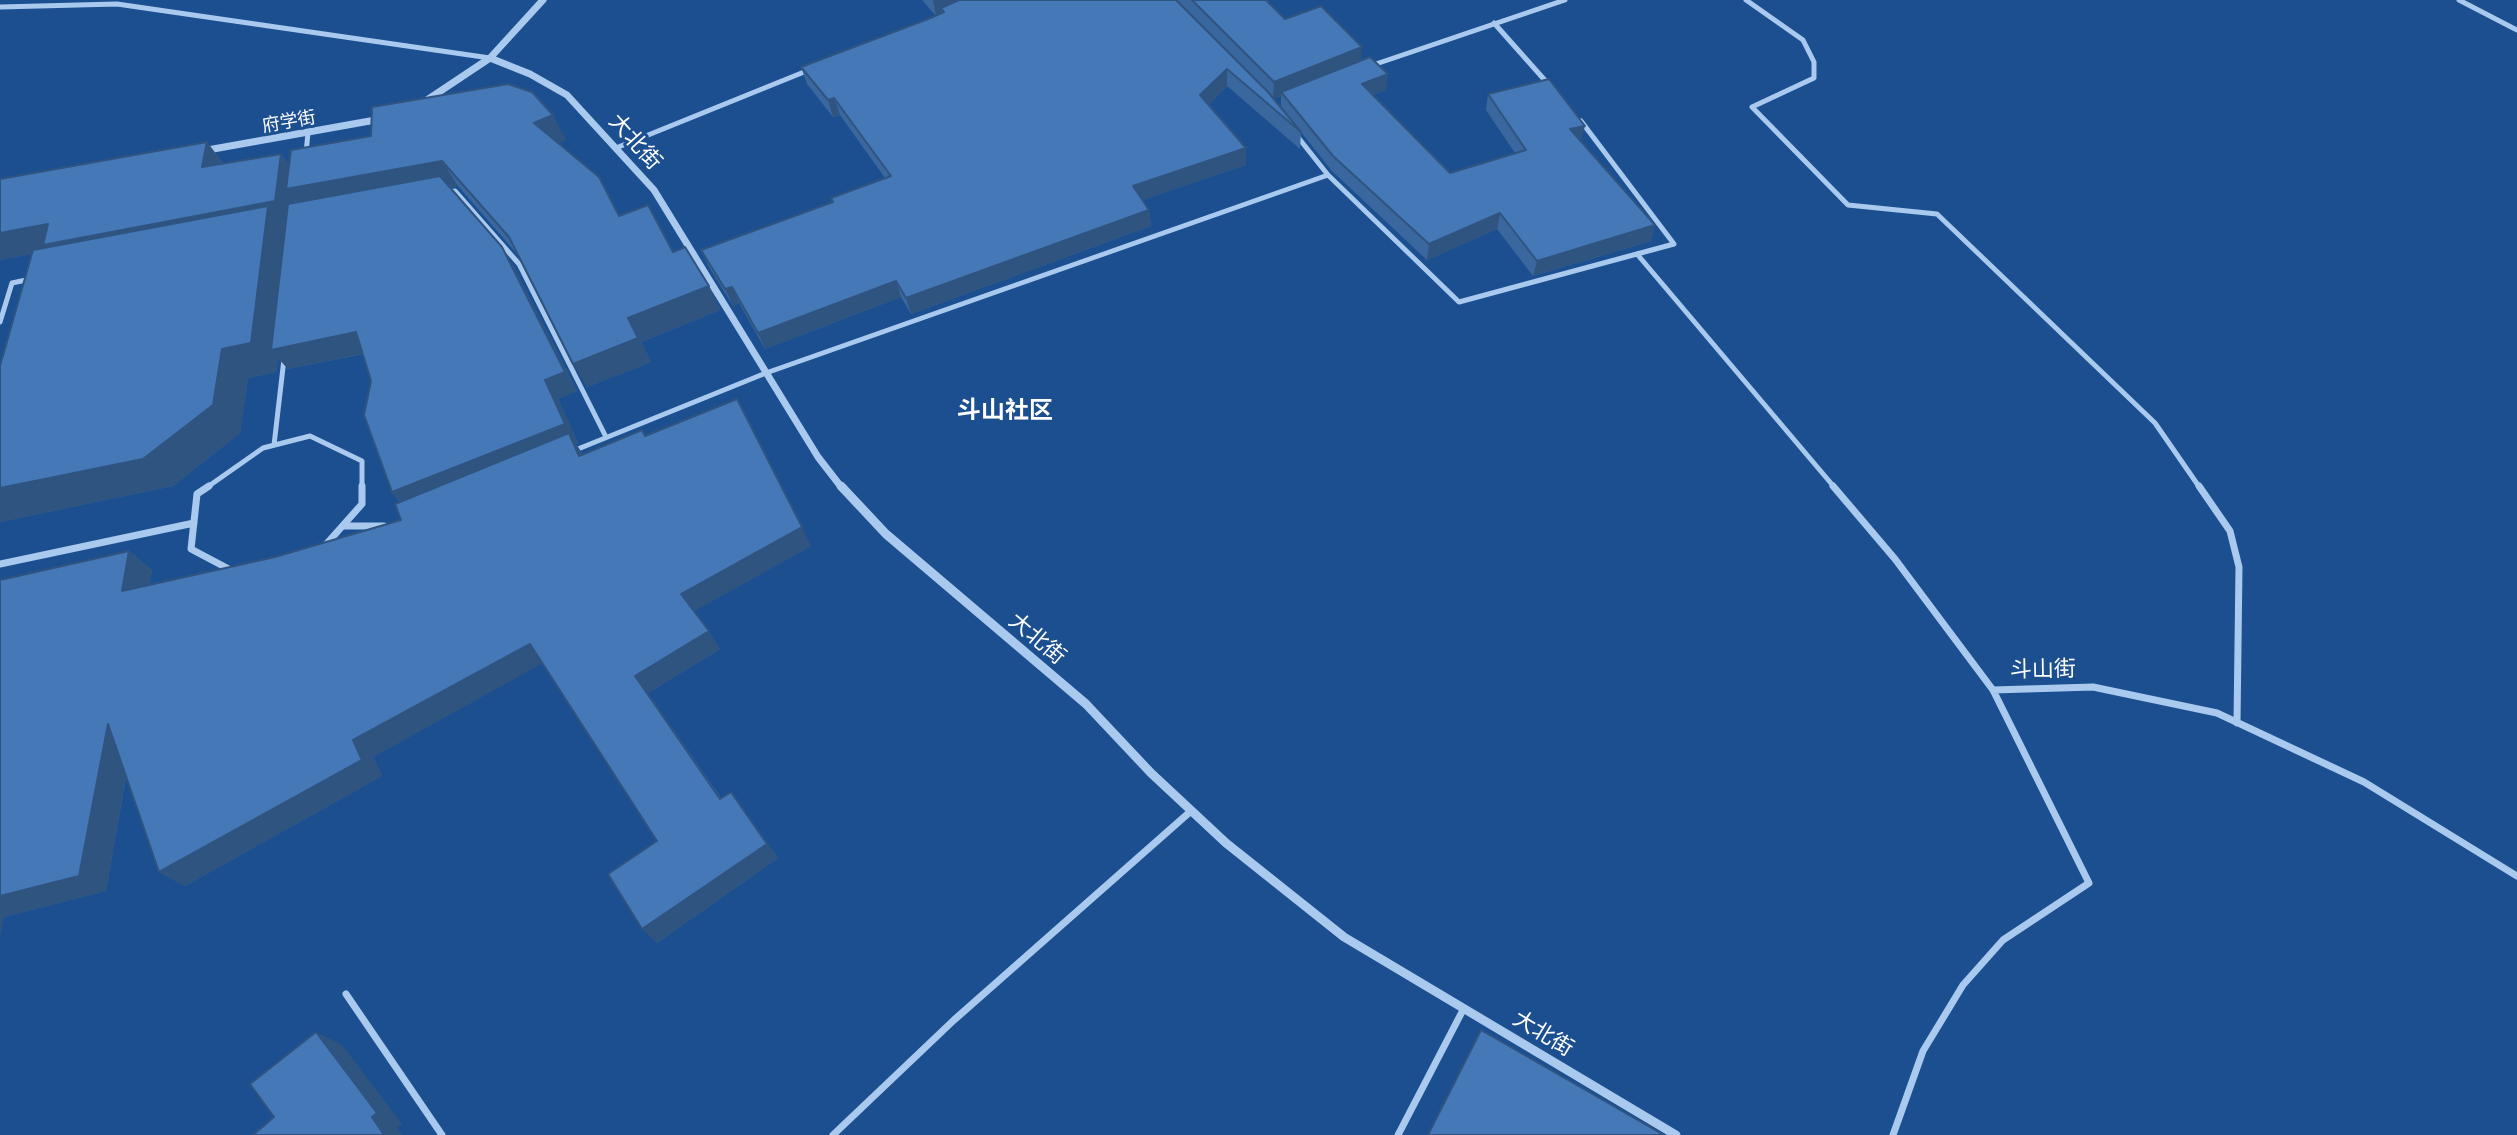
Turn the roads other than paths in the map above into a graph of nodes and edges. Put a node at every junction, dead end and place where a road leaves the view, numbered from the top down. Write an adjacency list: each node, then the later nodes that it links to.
1 (543, 0): 8 (street)
2 (1565, 0): 6 (lane)
3 (1746, 0): 35 (lane)
4 (2459, 0): 7 (lane)
5 (0, 7): 8 (lane)
6 (1494, 23): 10 (lane); 11 (lane)
7 (2517, 30)
8 (490, 58): 12 (street); 17 (street, 大北街)
9 (810, 69): 17 (lane)
10 (1358, 71)
11 (1556, 93)
12 (419, 104)
13 (1577, 117): 22 (lane)
14 (385, 118): 16 (street, 府学街)
15 (1294, 132): 20 (lane)
16 (308, 133): 18 (street, 府学街); 19 (lane)
17 (616, 148): 26 (street, 大北街)
18 (185, 154)
19 (305, 162)
20 (1328, 175): 22 (lane); 26 (lane)
21 (439, 194): 27 (lane)
22 (1637, 254): 34 (lane, 斗山街)
23 (42, 277): 24 (lane)
24 (0, 322)
25 (285, 352): 28 (lane)
26 (766, 373): 27 (lane); 36 (street, 大北街)
27 (606, 437): 29 (lane)
28 (274, 445): 31 (lane); 32 (lane)
29 (562, 455)
30 (399, 521): 32 (lane)
31 (194, 523): 32 (lane); 33 (lane)
32 (343, 526)
33 (0, 564)
34 (1993, 690): 35 (lane, 斗山街); 44 (lane)
35 (2237, 723): 37 (lane, 斗山街)
36 (1191, 811): 39 (street, 大北街); 41 (lane)
37 (2517, 876)
38 (346, 994): 40 (lane)
39 (1464, 1008): 42 (lane); 43 (street, 大北街)
40 (442, 1135)
41 (833, 1135)
42 (1398, 1135)
43 (1676, 1135)
44 (1893, 1135)

